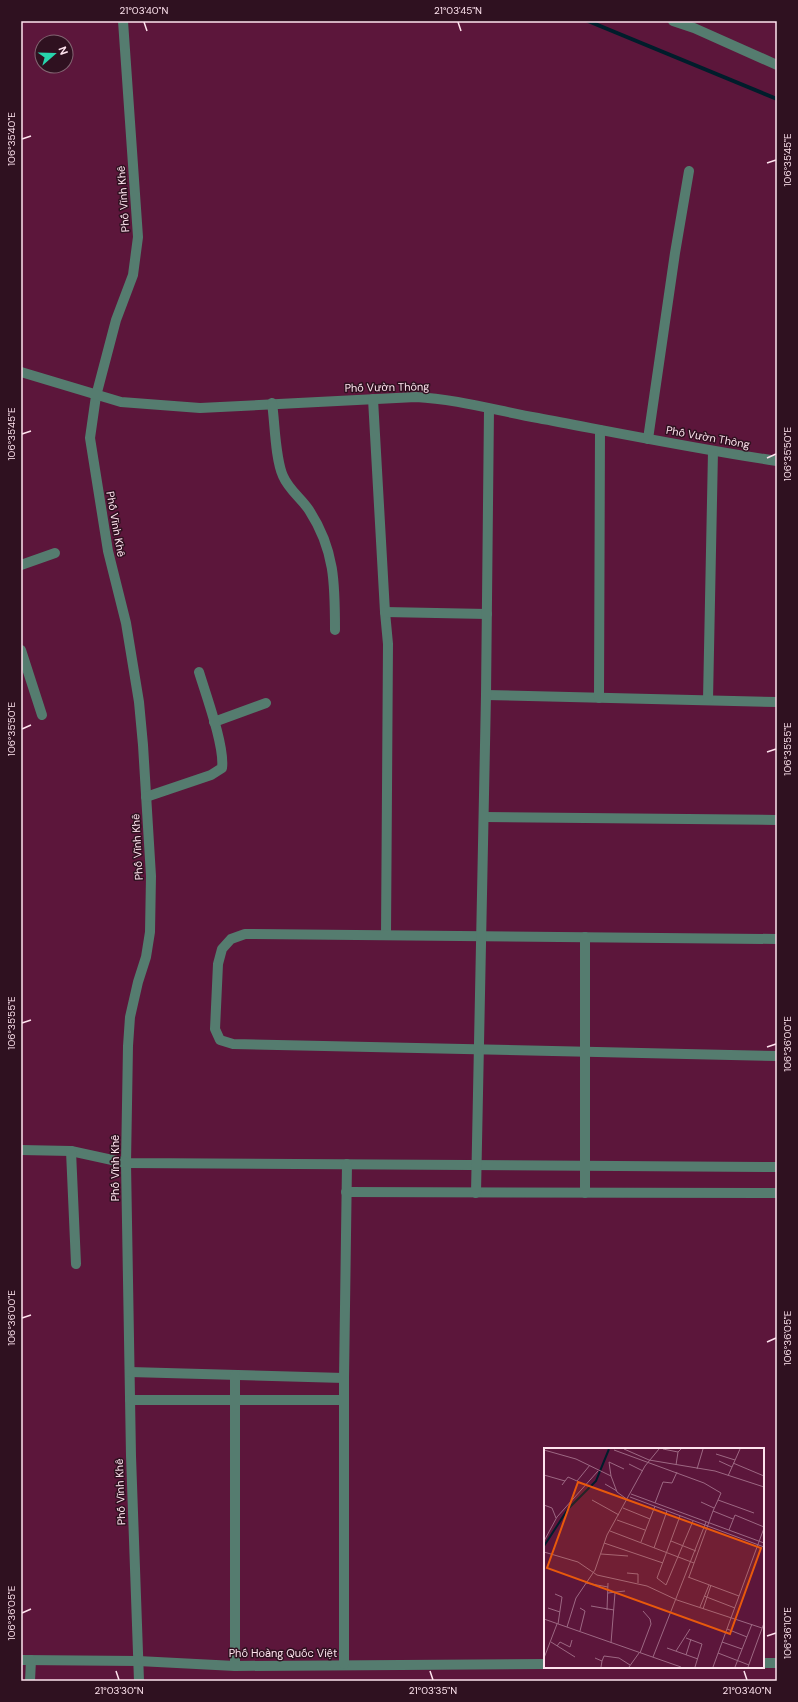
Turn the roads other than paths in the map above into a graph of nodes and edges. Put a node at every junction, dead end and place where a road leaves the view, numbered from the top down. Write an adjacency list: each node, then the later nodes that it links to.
1 (123, 21): 6 (street, Phố Vĩnh Khê)
2 (673, 21): 3 (street)
3 (777, 65)
4 (689, 171): 11 (street)
5 (21, 372): 6 (street, Phố Vườn Thông)
6 (96, 396): 8 (street, Phố Vườn Thông); 29 (street, Phố Vĩnh Khê)
7 (373, 399): 8 (street, Phố Vườn Thông); 9 (street, Phố Vườn Thông); 17 (street)
8 (272, 403): 19 (street)
9 (489, 409): 10 (street, Phố Vườn Thông); 18 (street)
10 (600, 430): 11 (street, Phố Vườn Thông); 23 (street)
11 (648, 439): 12 (street, Phố Vườn Thông)
12 (713, 451): 13 (street, Phố Vườn Thông); 24 (street)
13 (777, 461)
14 (55, 553): 16 (street)
15 (21, 554): 16 (street)
16 (22, 565)
17 (385, 612): 18 (street); 32 (street)
18 (487, 614): 22 (street)
19 (336, 630)
20 (21, 650): 27 (street)
21 (199, 672): 28 (street)
22 (486, 695): 23 (street); 30 (street)
23 (599, 698): 24 (street)
24 (708, 700): 25 (street)
25 (777, 702)
26 (266, 703): 28 (street)
27 (42, 715)
28 (214, 722): 29 (street)
29 (146, 797): 41 (street, Phố Vĩnh Khê)
30 (484, 817): 31 (street); 33 (street)
31 (777, 820)
32 (386, 935): 33 (street); 36 (street)
33 (481, 936): 34 (street); 36 (street)
34 (585, 937): 35 (street); 37 (street)
35 (777, 939)
36 (479, 1051): 37 (street); 43 (street)
37 (586, 1053): 38 (street); 44 (street)
38 (777, 1056)
39 (21, 1150): 40 (street)
40 (71, 1151): 41 (street); 50 (street)
41 (126, 1162): 42 (street); 51 (street, Phố Vĩnh Khê)
42 (347, 1164): 43 (street); 46 (street)
43 (477, 1165): 44 (street); 47 (street)
44 (585, 1166): 45 (street); 48 (street)
45 (777, 1167)
46 (346, 1192): 47 (street); 53 (street)
47 (476, 1193): 48 (street)
48 (584, 1193): 49 (street)
49 (777, 1193)
50 (76, 1264)
51 (130, 1372): 52 (street); 55 (street, Phố Vĩnh Khê)
52 (235, 1375): 53 (street); 54 (street)
53 (344, 1378): 56 (street)
54 (236, 1399): 55 (street); 56 (street); 63 (street)
55 (130, 1400): 58 (street, Phố Vĩnh Khê)
56 (344, 1400): 61 (street)
57 (26, 1660): 58 (street, Phố Hoàng Quốc Việt); 64 (street)
58 (138, 1661): 63 (street, Phố Hoàng Quốc Việt); 65 (street, Phố Vĩnh Khê)
59 (764, 1663): 60 (street)
60 (777, 1663)
61 (344, 1664): 62 (street, Phố Hoàng Quốc Việt); 63 (street, Phố Hoàng Quốc Việt)
62 (544, 1664)
63 (235, 1666)
64 (30, 1681)
65 (139, 1681)

